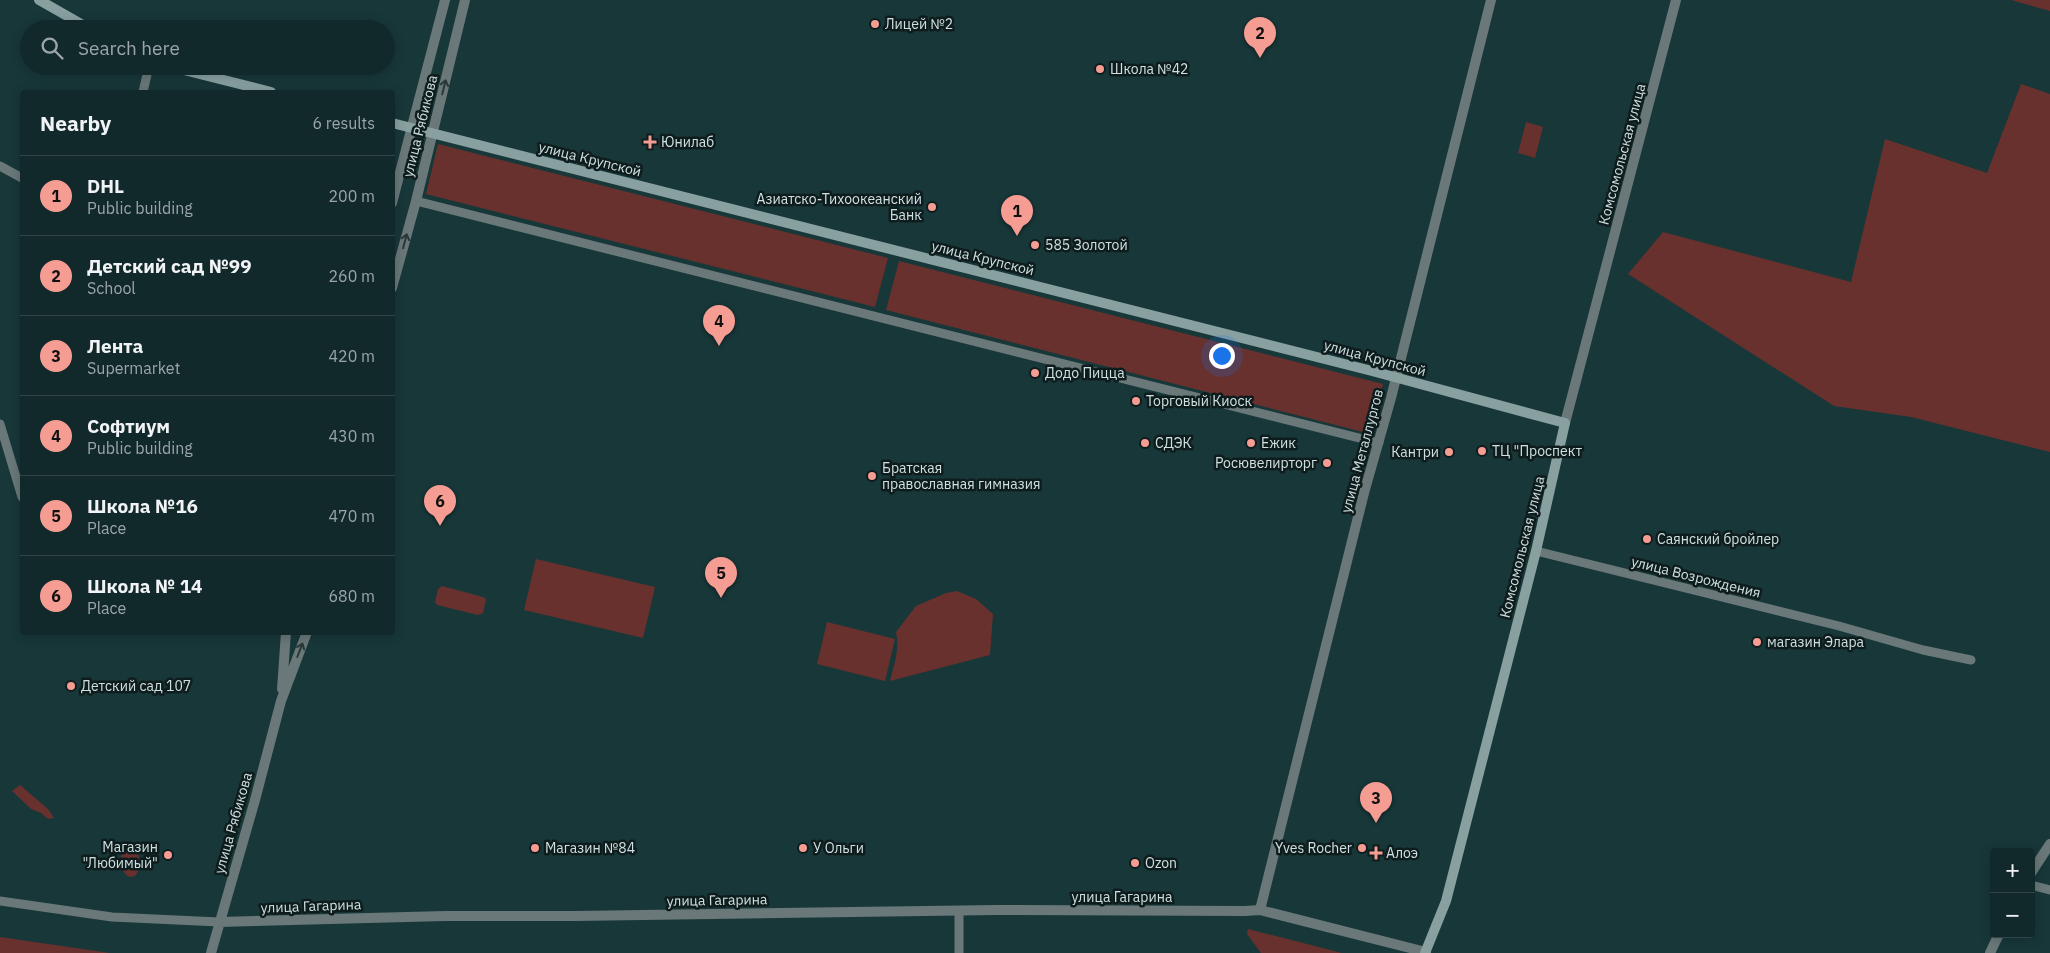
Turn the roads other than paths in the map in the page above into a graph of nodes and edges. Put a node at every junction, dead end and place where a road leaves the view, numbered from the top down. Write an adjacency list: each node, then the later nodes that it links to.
1 (39, 0): 6 (main road)
2 (445, 0): 12 (street, улица Рябикова)
3 (465, 0): 13 (street, улица Рябикова, one-way to 3)
4 (1491, 0): 19 (street, улица Металлургов)
5 (1676, 0): 20 (street, Комсомольская улица)
6 (74, 20)
7 (147, 75): 9 (street)
8 (204, 75): 10 (main road)
9 (143, 90)
10 (263, 90)
11 (395, 124): 12 (main road, улица Крупской)
12 (412, 128): 13 (main road, улица Крупской); 16 (street, улица Рябикова)
13 (432, 134): 17 (street, улица Рябикова); 19 (main road, улица Крупской)
14 (0, 166): 15 (street)
15 (20, 177)
16 (395, 192)
17 (416, 201): 18 (street, улица Рябикова, one-way to 17); 22 (street)
18 (395, 277)
19 (1396, 378): 20 (main road, улица Крупской); 22 (street, улица Металлургов)
20 (1565, 423): 24 (main road, Комсомольская улица)
21 (0, 424): 23 (street)
22 (1379, 443): 34 (street, улица Металлургов)
23 (20, 491)
24 (1536, 551): 27 (street, улица Возрождения); 40 (main road, Комсомольская улица)
25 (286, 635): 28 (street, улица Рябикова)
26 (306, 635): 28 (street, улица Рябикова, one-way to 26)
27 (1971, 660)
28 (281, 700): 36 (street, улица Рябикова)
29 (2050, 844): 30 (street)
30 (2035, 867)
31 (2035, 886): 32 (street)
32 (2050, 890)
33 (0, 901): 36 (street, улица Гагарина)
34 (1260, 910): 35 (street, улица Гагарина); 40 (street, улица Гагарина)
35 (959, 911): 36 (street, улица Гагарина); 39 (street)
36 (219, 922): 38 (street, улица Рябикова)
37 (1997, 938): 41 (street)
38 (211, 953)
39 (960, 953)
40 (1427, 953)
41 (1990, 953)

